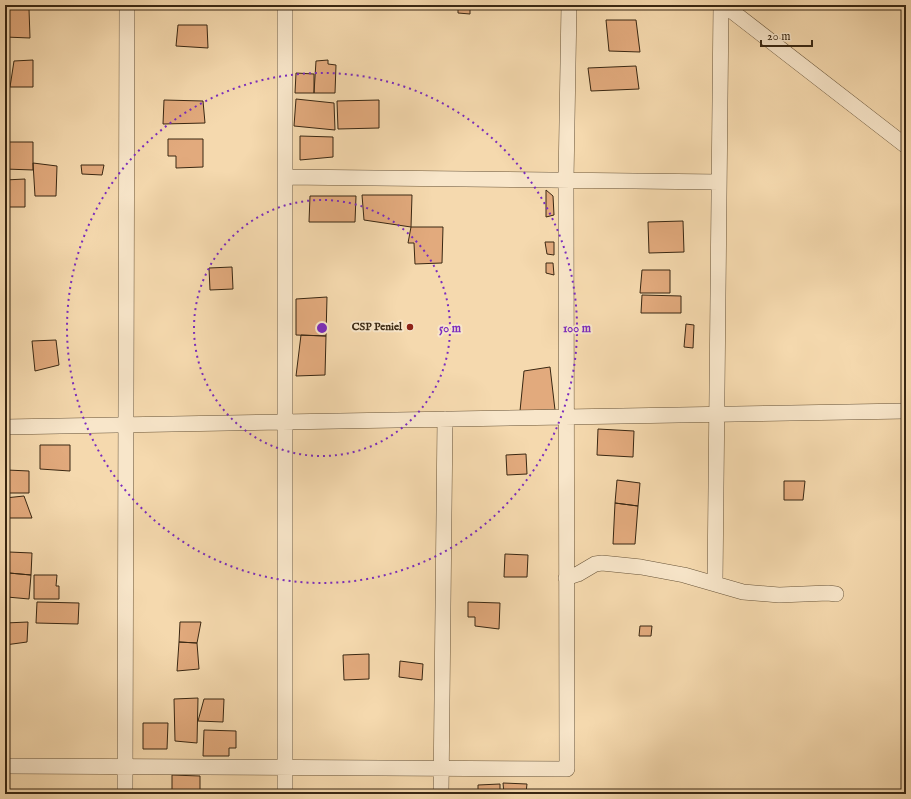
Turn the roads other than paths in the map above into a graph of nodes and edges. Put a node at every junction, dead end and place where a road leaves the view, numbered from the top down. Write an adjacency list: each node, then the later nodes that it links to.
1 (126, 5): 15 (street)
2 (285, 5): 7 (street)
3 (569, 5): 8 (street)
4 (721, 5): 9 (street)
5 (724, 5): 6 (street)
6 (906, 146)
7 (285, 177): 8 (street); 14 (street)
8 (566, 180): 9 (street); 12 (street)
9 (719, 182): 11 (street)
10 (906, 411): 11 (street)
11 (717, 414): 12 (street); 18 (street)
12 (566, 417): 13 (street); 17 (street)
13 (445, 419): 14 (street); 23 (street)
14 (285, 422): 15 (street); 22 (street)
15 (126, 425): 16 (street); 21 (street)
16 (5, 427)
17 (566, 578): 18 (street); 23 (street)
18 (715, 584): 19 (street)
19 (836, 594)
20 (5, 766): 21 (street)
21 (125, 766): 22 (street); 24 (street)
22 (286, 767): 23 (street); 25 (street)
23 (442, 768): 26 (street)
24 (125, 794)
25 (285, 794)
26 (441, 794)

